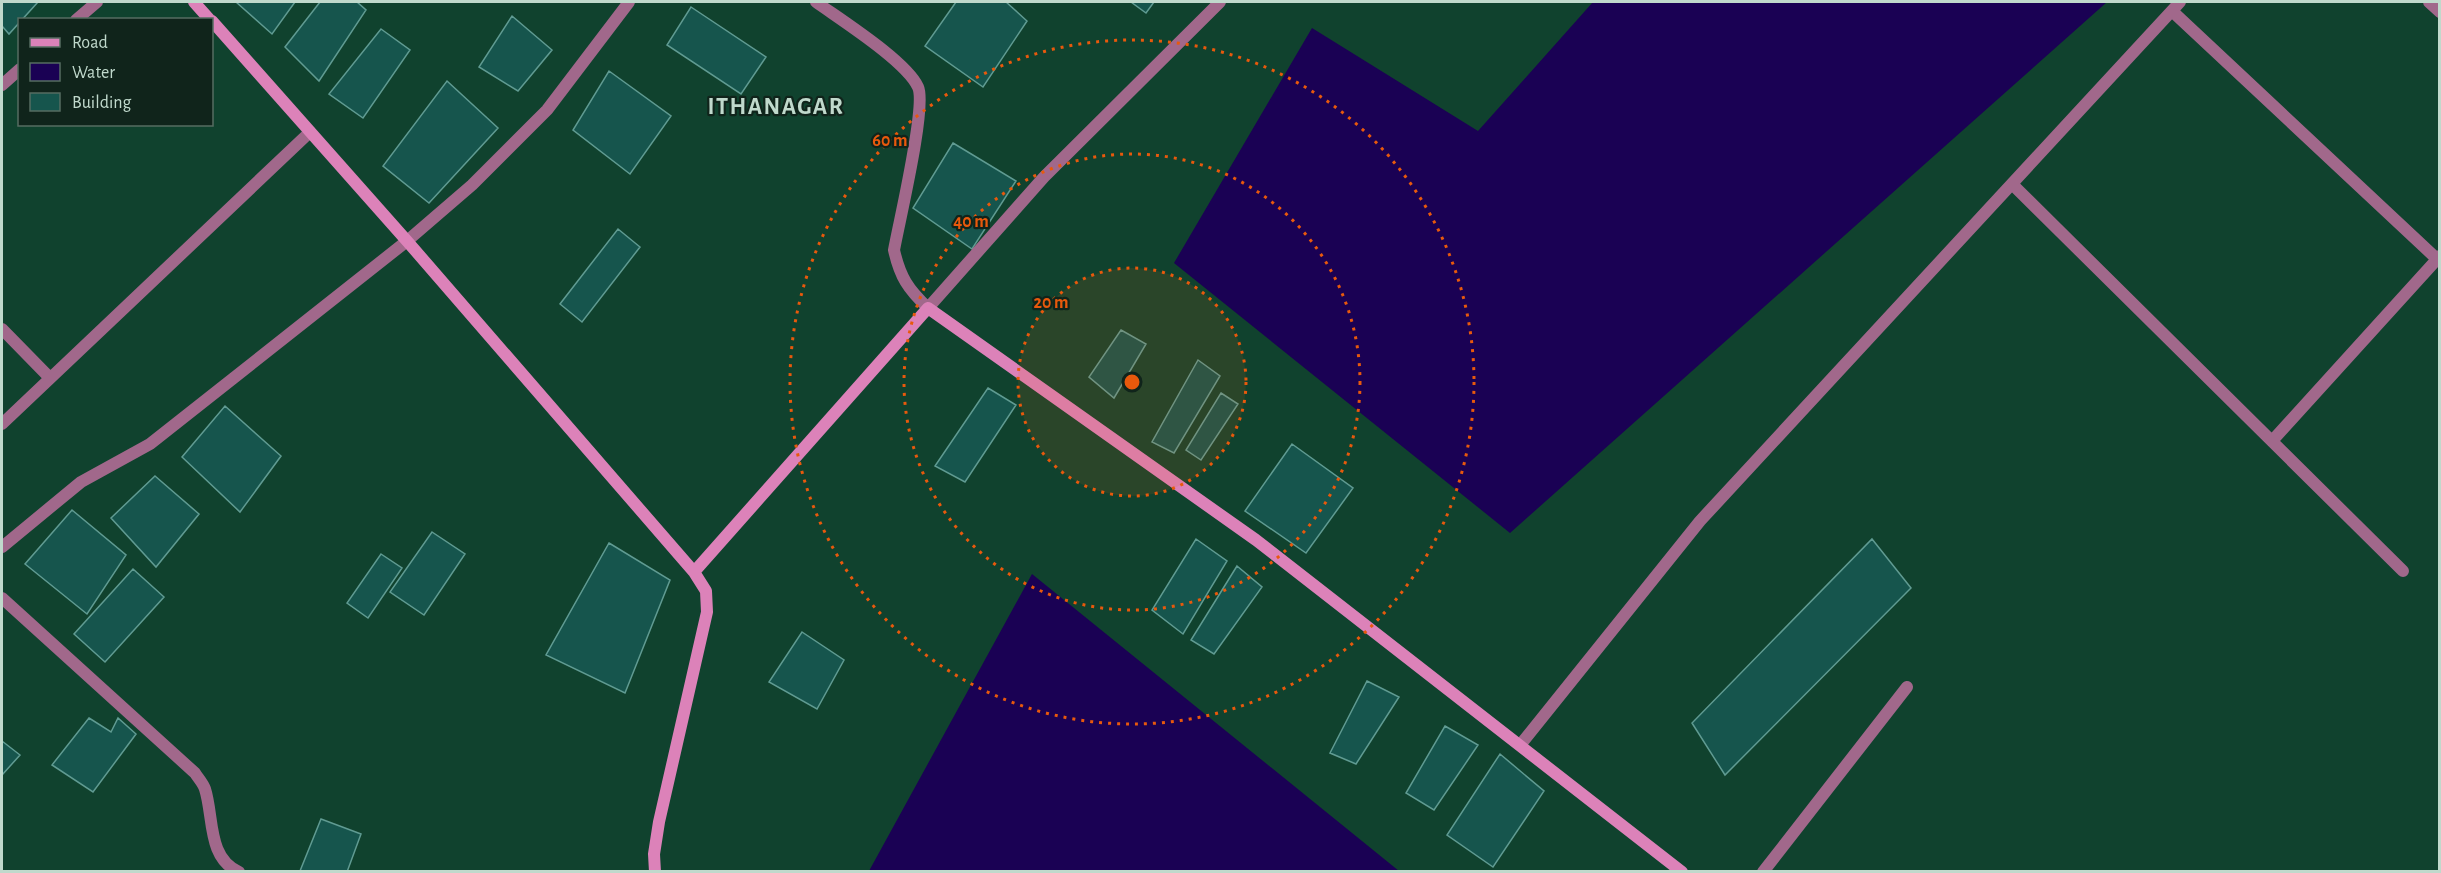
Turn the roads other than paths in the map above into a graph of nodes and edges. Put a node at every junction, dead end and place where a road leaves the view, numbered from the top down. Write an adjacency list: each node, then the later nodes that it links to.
1 (97, 2): 9 (street)
2 (194, 2): 10 (street)
3 (629, 2): 16 (street)
4 (816, 2): 18 (street)
5 (1220, 2): 18 (street)
6 (2429, 2): 8 (street)
7 (2176, 6): 15 (street); 17 (street)
8 (2439, 12)
9 (78, 18)
10 (209, 18)
11 (213, 22): 14 (street)
12 (18, 71): 13 (street)
13 (2, 85)
14 (310, 132): 16 (street); 20 (street)
15 (2012, 184): 22 (street); 28 (street)
16 (407, 241): 23 (street); 25 (street)
17 (2438, 258): 22 (street)
18 (928, 308): 25 (street); 28 (street)
19 (2, 329): 20 (street)
20 (50, 378): 21 (street)
21 (2, 424)
22 (2272, 441): 24 (street)
23 (2, 547)
24 (2403, 571)
25 (694, 572): 30 (street)
26 (2, 598): 29 (street)
27 (1907, 687): 32 (street)
28 (1521, 744): 31 (street)
29 (239, 872)
30 (655, 872)
31 (1682, 872)
32 (1763, 872)

